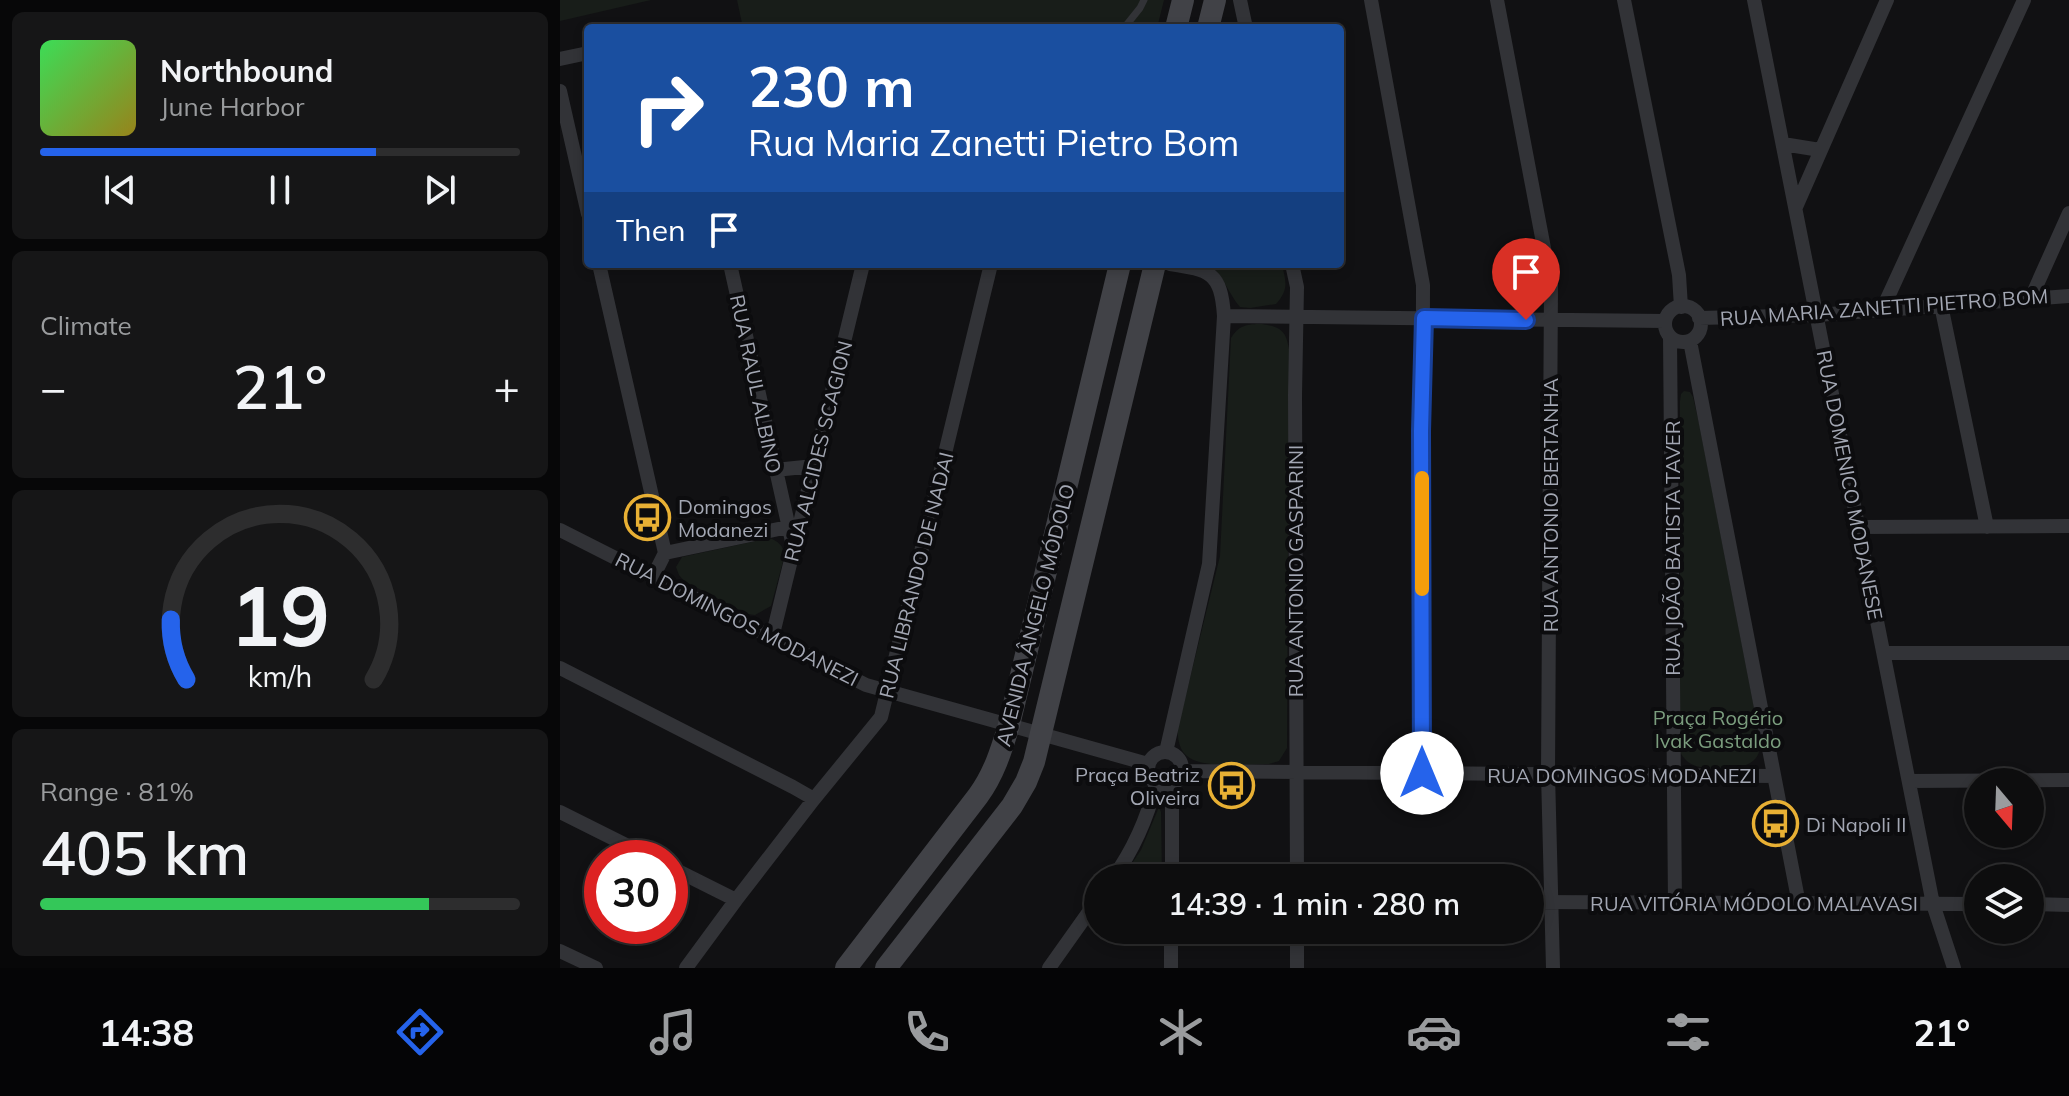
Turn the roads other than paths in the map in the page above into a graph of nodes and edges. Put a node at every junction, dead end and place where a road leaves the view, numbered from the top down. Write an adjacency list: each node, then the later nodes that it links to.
1 (1144, 0): 11 (lane)
2 (1215, 0): 13 (street)
3 (1240, 0): 14 (street)
4 (1371, 0): 39 (street)
5 (1497, 0): 41 (street, RUA ANTONIO BERTANHA)
6 (1624, 0): 34 (street)
7 (1754, 0): 18 (street, RUA DOMENICO MODANESE)
8 (1887, 0): 19 (street)
9 (2024, 0): 35 (street)
10 (1179, 2): 12 (street)
11 (1127, 24)
12 (1176, 24)
13 (1209, 24)
14 (1245, 24)
15 (584, 54): 16 (street)
16 (560, 59)
17 (560, 91): 20 (street)
18 (1783, 144): 19 (street); 21 (street, RUA DOMENICO MODANESE)
19 (1820, 150): 21 (street)
20 (584, 196)
21 (1796, 207): 36 (street, RUA DOMENICO MODANESE)
22 (2069, 213): 31 (street)
23 (600, 268): 55 (street)
24 (731, 268): 48 (street, RUA RAUL ALBINO)
25 (990, 268): 61 (street, RUA LIBRANDO DE NADAI)
26 (1119, 268): 62 (street, AVENIDA ÂNGELO MÓDOLO)
27 (1154, 268): 63 (street, AVENIDA ÂNGELO MÓDOLO)
28 (1199, 268): 37 (street)
29 (1293, 268): 38 (street, RUA ANTONIO GASPARINI)
30 (858, 272): 47 (street, RUA ALCIDES SCAGION)
31 (2031, 298): 32 (street, RUA MARIA ZANETTI PIETRO BOM); 33 (street, RUA MARIA ZANETTI PIETRO BOM)
32 (2069, 298)
33 (1941, 305): 35 (street, RUA MARIA ZANETTI PIETRO BOM); 52 (street)
34 (1681, 307): 40 (street); 42 (street)
35 (1882, 310): 36 (street, RUA MARIA ZANETTI PIETRO BOM)
36 (1817, 315): 40 (street, RUA MARIA ZANETTI PIETRO BOM); 51 (street, RUA DOMENICO MODANESE)
37 (1224, 316): 38 (street); 64 (street)
38 (1296, 317): 39 (street); 67 (street, RUA ANTONIO GASPARINI)
39 (1424, 318): 41 (street); 68 (street)
40 (1699, 318): 44 (street)
41 (1552, 320): 42 (street); 69 (street, RUA ANTONIO BERTANHA)
42 (1665, 321): 43 (street)
43 (1670, 337): 44 (street); 46 (street, RUA JOÃO BATISTA TAVER)
44 (1690, 341): 45 (street)
45 (1698, 383): 46 (street); 71 (street)
46 (1671, 388): 70 (street, RUA JOÃO BATISTA TAVER)
47 (814, 466): 48 (street); 54 (street, RUA ALCIDES SCAGION)
48 (775, 470): 50 (street, RUA RAUL ALBINO)
49 (2069, 526): 52 (street)
50 (788, 527): 54 (street, RUA RAUL ALBINO); 55 (street)
51 (1859, 527): 52 (street); 58 (street, RUA DOMENICO MODANESE)
52 (1987, 527)
53 (560, 530): 56 (street, RUA DOMINGOS MODANEZI)
54 (794, 551): 57 (street, RUA ALCIDES SCAGION)
55 (665, 553): 56 (street)
56 (653, 577): 57 (street, RUA DOMINGOS MODANEZI)
57 (772, 638): 61 (street, RUA DOMINGOS MODANEZI)
58 (1884, 653): 59 (street); 73 (street, RUA DOMENICO MODANESE)
59 (2069, 653)
60 (560, 668): 76 (street)
61 (888, 691): 62 (street, RUA DOMINGOS MODANEZI); 76 (street, RUA LIBRANDO DE NADAI)
62 (1009, 725): 63 (street, RUA DOMINGOS MODANEZI); 98 (street, AVENIDA ÂNGELO MÓDOLO)
63 (1041, 733): 65 (street, RUA DOMINGOS MODANEZI); 99 (street, AVENIDA ÂNGELO MÓDOLO)
64 (1166, 752): 65 (street); 66 (street)
65 (1148, 764): 74 (street)
66 (1182, 771): 67 (street, RUA DOMINGOS MODANEZI); 75 (street)
67 (1295, 772): 68 (street, RUA DOMINGOS MODANEZI); 81 (street, RUA ANTONIO GASPARINI)
68 (1422, 773): 69 (street, RUA DOMINGOS MODANEZI)
69 (1548, 774): 70 (street, RUA DOMINGOS MODANEZI); 85 (street, RUA ANTONIO BERTANHA)
70 (1674, 775): 71 (street, RUA DOMINGOS MODANEZI); 86 (street, RUA JOÃO BATISTA TAVER)
71 (1774, 776): 87 (street)
72 (2069, 780): 73 (street)
73 (1909, 781): 88 (street, RUA DOMENICO MODANESE)
74 (1156, 784): 75 (street); 79 (street)
75 (1172, 785): 80 (street)
76 (814, 799): 83 (street, RUA LIBRANDO DE NADAI)
77 (560, 812): 78 (street)
78 (616, 840)
79 (1122, 864)
80 (1172, 864)
81 (1297, 864)
82 (688, 876): 83 (street)
83 (736, 900): 97 (street, RUA LIBRANDO DE NADAI)
84 (1544, 902): 85 (street, RUA VITÓRIA MÓDOLO MALAVASI)
85 (1551, 902): 86 (street, RUA VITÓRIA MÓDOLO MALAVASI); 103 (street, RUA ANTONIO BERTANHA)
86 (1675, 903): 87 (street, RUA VITÓRIA MÓDOLO MALAVASI)
87 (1799, 904): 88 (street, RUA VITÓRIA MÓDOLO MALAVASI)
88 (1933, 904): 89 (street, RUA VITÓRIA MÓDOLO MALAVASI); 104 (street, RUA DOMENICO MODANESE)
89 (1964, 904)
90 (2044, 904): 91 (street)
91 (2069, 905)
92 (1084, 920): 100 (street)
93 (1171, 944): 101 (street)
94 (1297, 944): 102 (street)
95 (560, 951): 96 (street)
96 (596, 968)
97 (686, 968)
98 (846, 968)
99 (886, 968)
100 (1049, 968)
101 (1171, 968)
102 (1297, 968)
103 (1553, 968)
104 (1954, 968)

